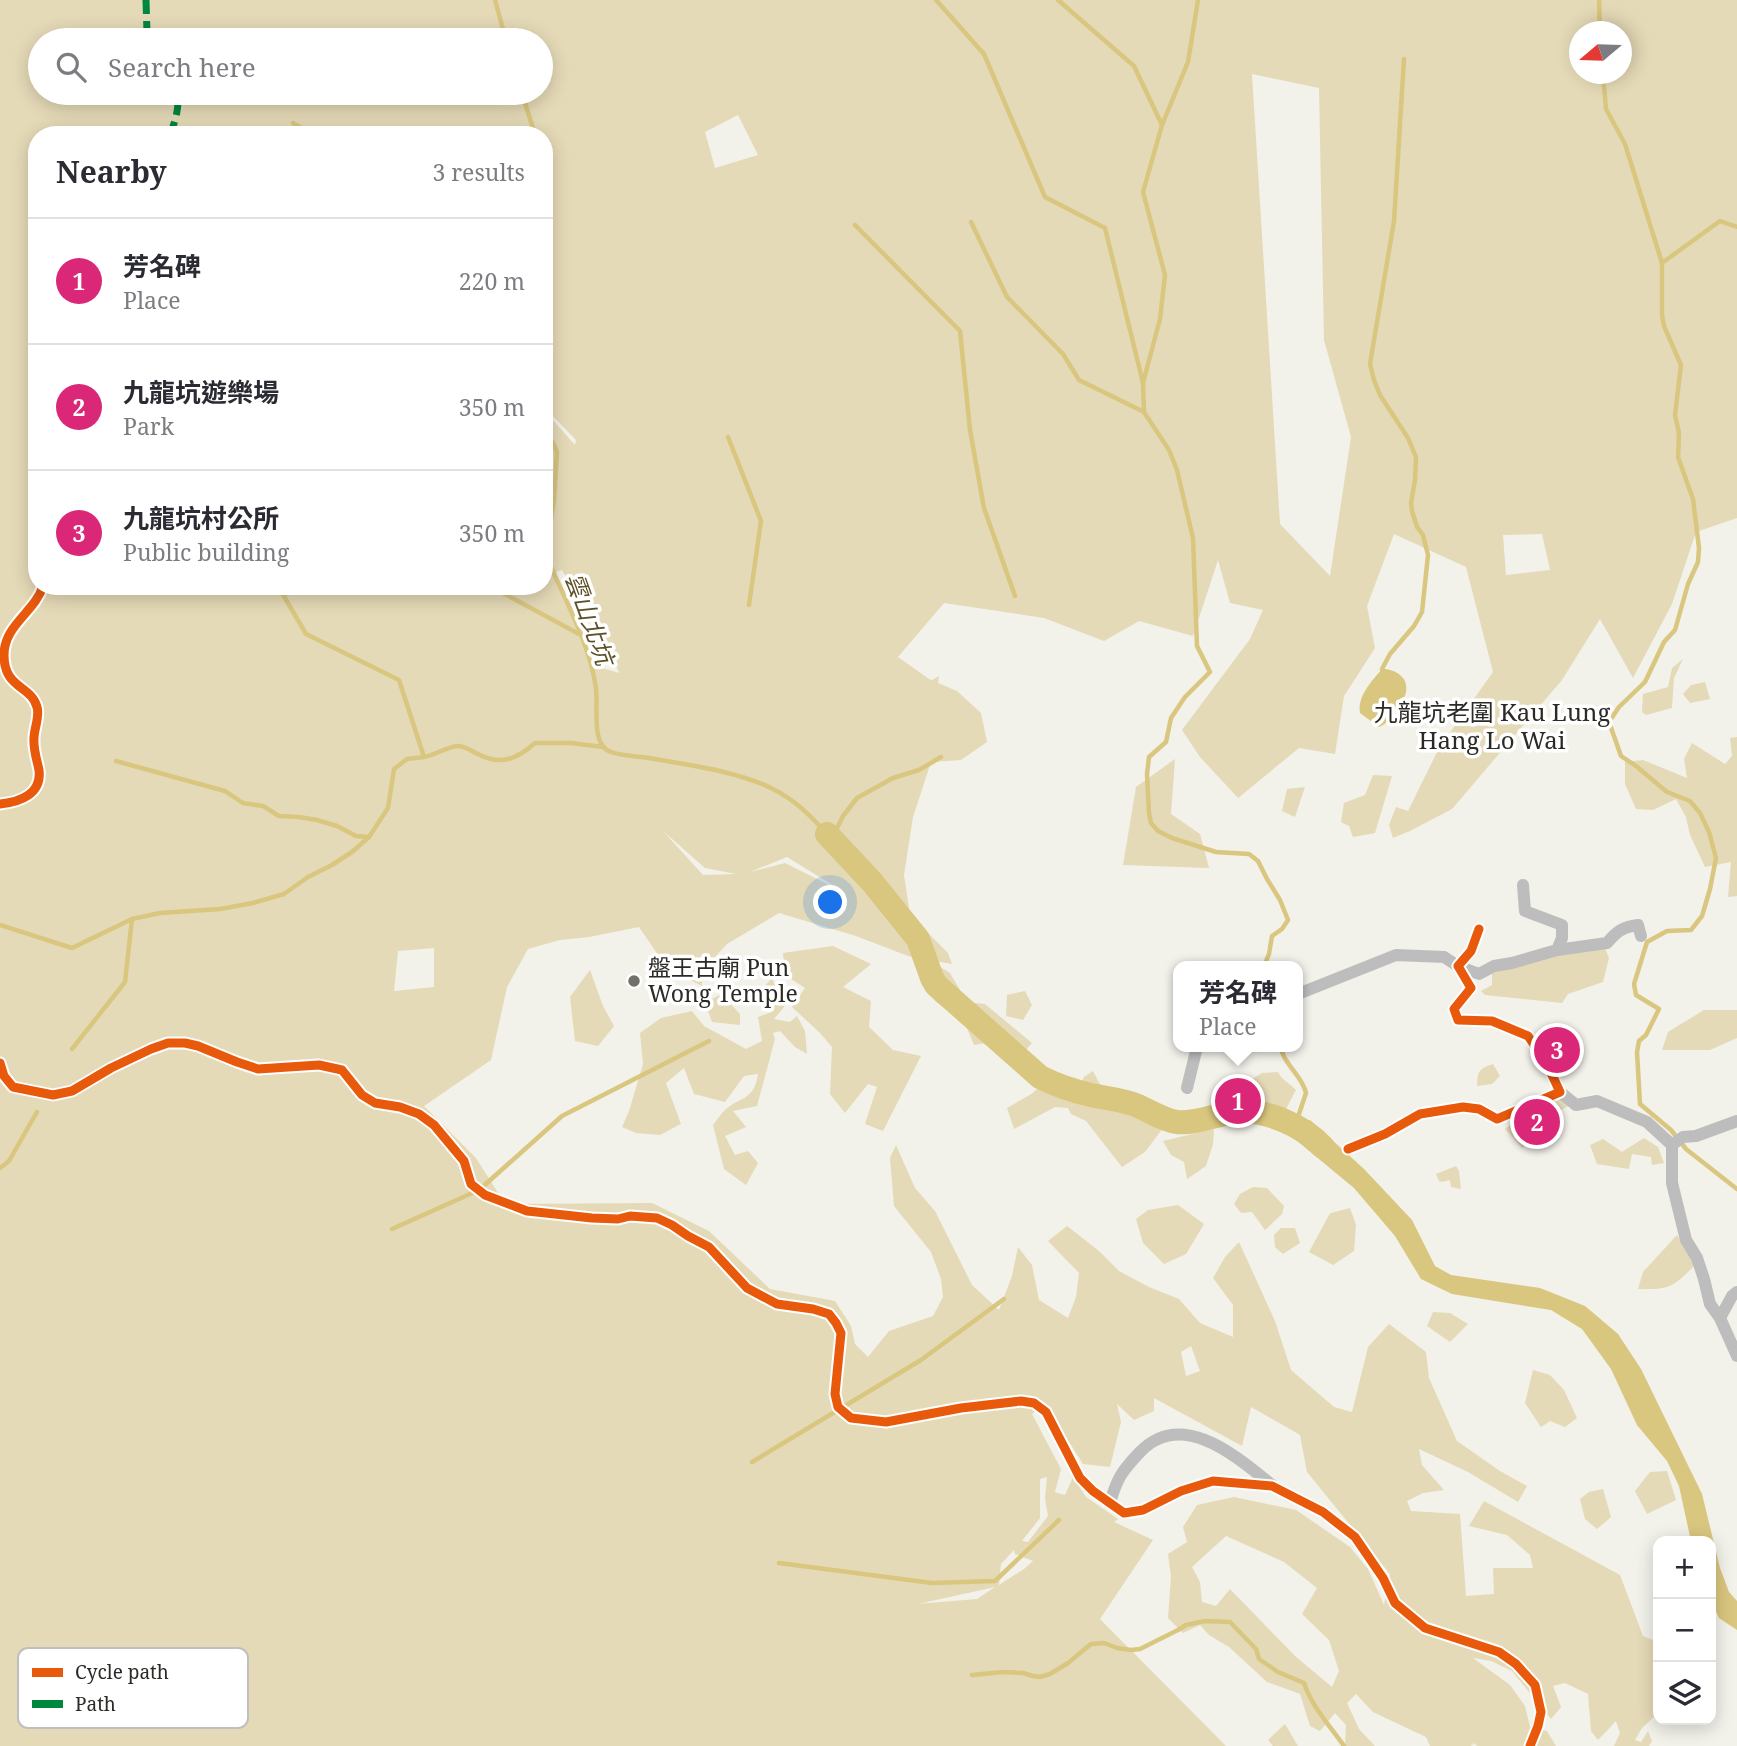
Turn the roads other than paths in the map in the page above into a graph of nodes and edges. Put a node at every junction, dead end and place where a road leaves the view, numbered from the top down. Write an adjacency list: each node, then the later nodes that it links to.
1 (40, 595): 2 (street)
2 (0, 804)
3 (1524, 886): 6 (street)
4 (1479, 929): 7 (street)
5 (1641, 936): 6 (street)
6 (1557, 950): 7 (street)
7 (1458, 966): 8 (street); 12 (street)
8 (1303, 992)
9 (1196, 1052): 11 (street)
10 (0, 1063): 20 (street)
11 (1186, 1088)
12 (1560, 1092): 14 (street); 15 (street)
13 (1737, 1121): 14 (street)
14 (1672, 1145): 17 (street)
15 (1348, 1149)
16 (1737, 1292): 17 (street)
17 (1720, 1318): 18 (street)
18 (1737, 1356)
19 (1272, 1486): 20 (street); 20 (street); 21 (street)
20 (1110, 1503)
21 (1530, 1746)

